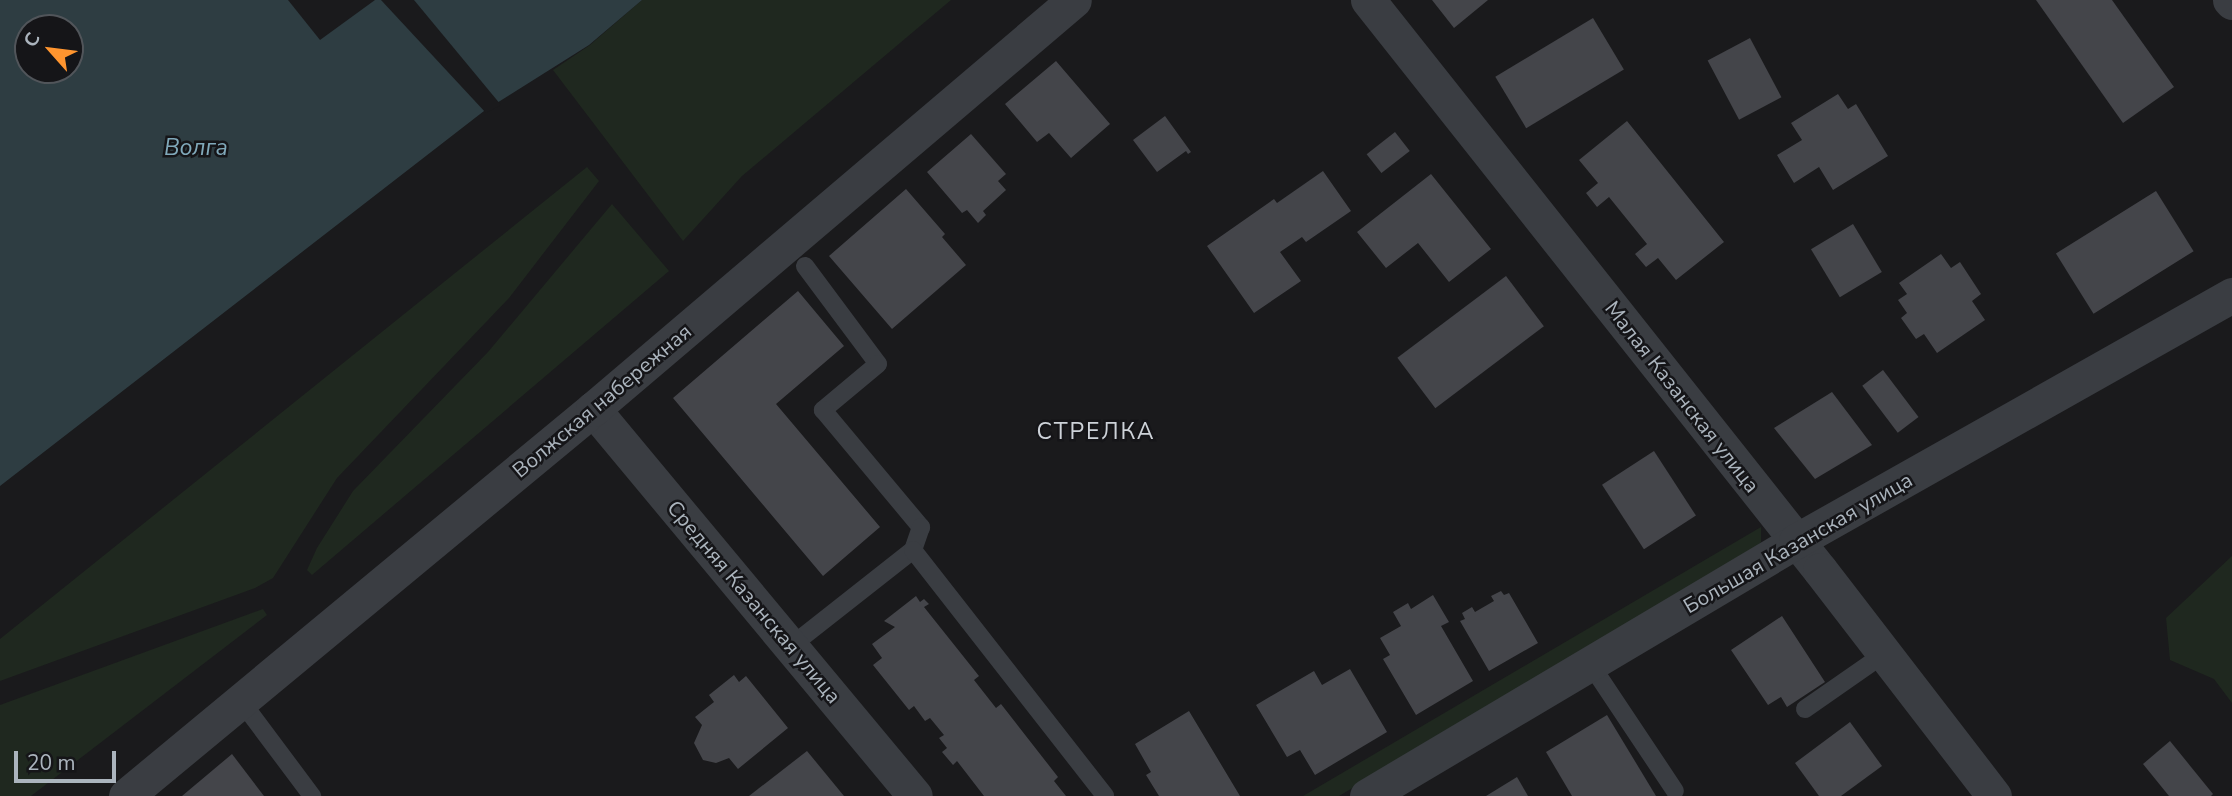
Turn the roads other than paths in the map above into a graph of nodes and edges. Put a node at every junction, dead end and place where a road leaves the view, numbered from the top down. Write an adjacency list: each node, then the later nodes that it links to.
1 (1074, 0): 5 (street, Волжская набережная)
2 (1368, 0): 6 (street, Малая Казанская улица)
3 (805, 266): 7 (lane)
4 (2232, 295): 6 (street, Большая Казанская улица)
5 (593, 409): 8 (street, Средняя Казанская улица); 11 (street, Волжская набережная)
6 (1796, 541): 9 (street, Малая Казанская улица); 10 (street, Большая Казанская улица)
7 (913, 550): 8 (lane); 17 (lane)
8 (791, 646): 16 (street, Средняя Казанская улица)
9 (1884, 654): 12 (lane); 19 (street, Малая Казанская улица)
10 (1591, 665): 13 (lane); 18 (street, Большая Казанская улица)
11 (241, 701): 14 (street, Волжская набережная); 15 (lane)
12 (1805, 709)
13 (1675, 791)
14 (126, 796)
15 (312, 796)
16 (915, 796)
17 (1105, 796)
18 (1367, 796)
19 (1994, 796)

